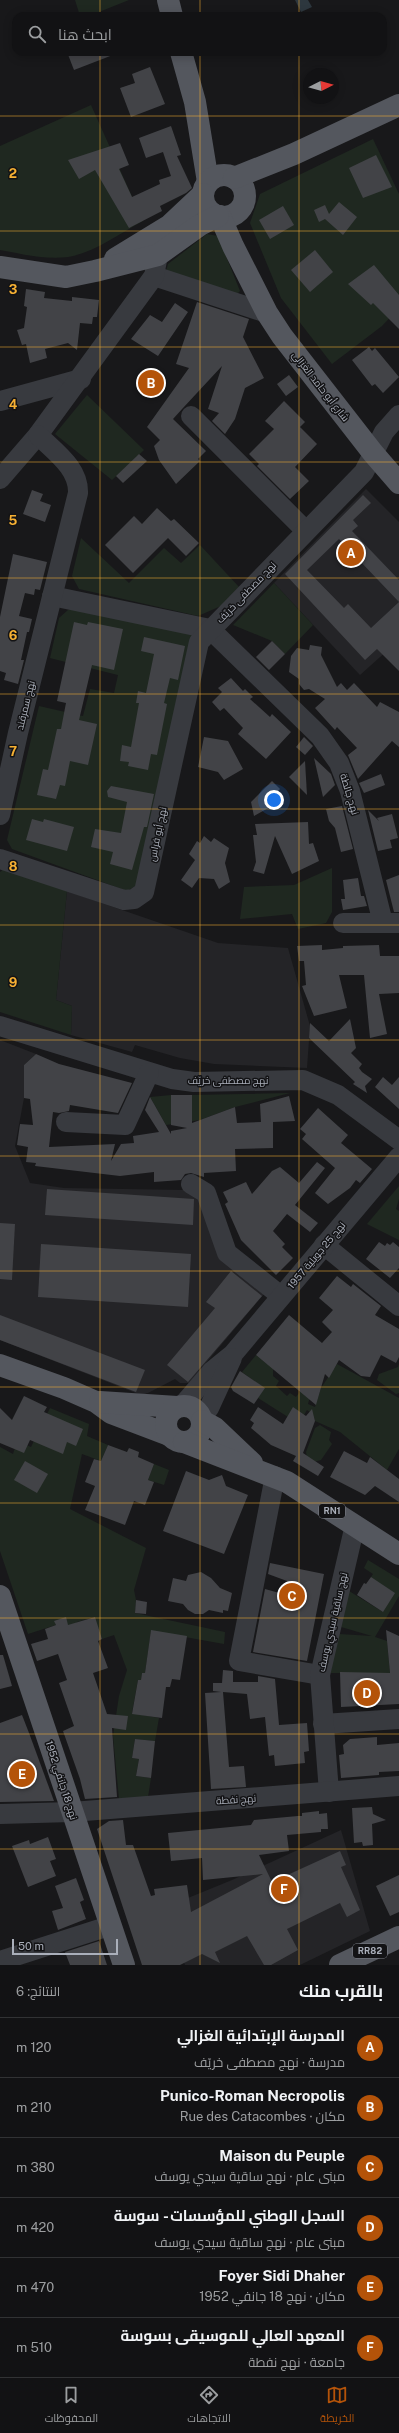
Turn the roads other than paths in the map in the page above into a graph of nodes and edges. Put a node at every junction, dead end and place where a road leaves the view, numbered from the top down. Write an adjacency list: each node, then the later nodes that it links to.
1 (168, 0): 2 (main road)
2 (171, 12)
3 (182, 56): 6 (main road)
4 (399, 105): 5 (main road)
5 (294, 154): 6 (main road); 7 (main road)
6 (218, 182): 7 (main road); 7 (main road); 8 (main road)
7 (230, 210): 8 (main road); 11 (main road, شارع أبو حامد الغزالي)
8 (153, 247): 9 (main road); 10 (street)
9 (0, 267)
10 (154, 276): 11 (street); 12 (street)
11 (267, 313): 17 (main road, شارع أبو حامد الغزالي)
12 (81, 379): 13 (street); 16 (street)
13 (0, 401)
14 (399, 415): 17 (street, نهج مصطفى خريّف)
15 (191, 416): 20 (street)
16 (38, 435): 18 (street); 21 (street, نهج سمرقند)
17 (373, 453): 19 (main road, شارع أبو حامد الغزالي); 20 (street, نهج مصطفى خريّف)
18 (0, 479)
19 (399, 483)
20 (306, 531): 22 (street, نهج مصطفى خريّف)
21 (52, 596): 22 (street, نهج مصطفى خريّف); 23 (street, نهج سمرقند)
22 (210, 629): 25 (street, نهج أبو فراس); 27 (street, نهج جالطة)
23 (9, 733): 24 (street, نهج سمرقند)
24 (0, 815)
25 (0, 859)
26 (343, 923): 27 (street)
27 (391, 923)
28 (0, 1026): 29 (street, نهج مصطفى خريّف)
29 (149, 1073): 30 (street); 31 (street, نهج مصطفى خريّف)
30 (66, 1122)
31 (399, 1140)
32 (399, 1157): 34 (street, نهج 25 جويلية 1957)
33 (191, 1184): 35 (street)
34 (324, 1245): 35 (street, نهج 25 جويلية 1957); 36 (street)
35 (281, 1296): 37 (street, نهج 25 جويلية 1957)
36 (399, 1306)
37 (233, 1354): 40 (street, نهج 25 جويلية 1957); 41 (street, نهج 25 جويلية 1957)
38 (0, 1365): 39 (main road, RN1)
39 (96, 1402): 40 (main road, RN1); 42 (main road, RN1)
40 (179, 1406): 41 (main road, RN1); 42 (main road)
41 (202, 1419): 42 (main road); 43 (main road, RN1)
42 (177, 1439): 43 (main road, RN1)
43 (269, 1474): 44 (main road, RN1); 47 (street)
44 (355, 1526): 45 (main road, RN1); 47 (street, نهج ساقية سيدي يوسف)
45 (399, 1554)
46 (0, 1596): 52 (main road, نهج 18 جانفي 1952)
47 (320, 1675): 49 (street, نهج ساقية سيدي يوسف)
48 (399, 1719): 49 (street)
49 (323, 1724): 51 (street, نهج ساقية سيدي يوسف)
50 (399, 1786): 51 (street, نهج نفطة)
51 (329, 1792): 52 (street, نهج نفطة)
52 (72, 1812): 53 (street, نهج نفطة); 54 (main road, نهج 18 جانفي 1952)
53 (0, 1814)
54 (109, 1926): 56 (street); 57 (main road, نهج 18 جانفي 1952)
55 (399, 1937): 58 (main road, RR82)
56 (0, 1961)
57 (124, 1965)
58 (340, 1965)

